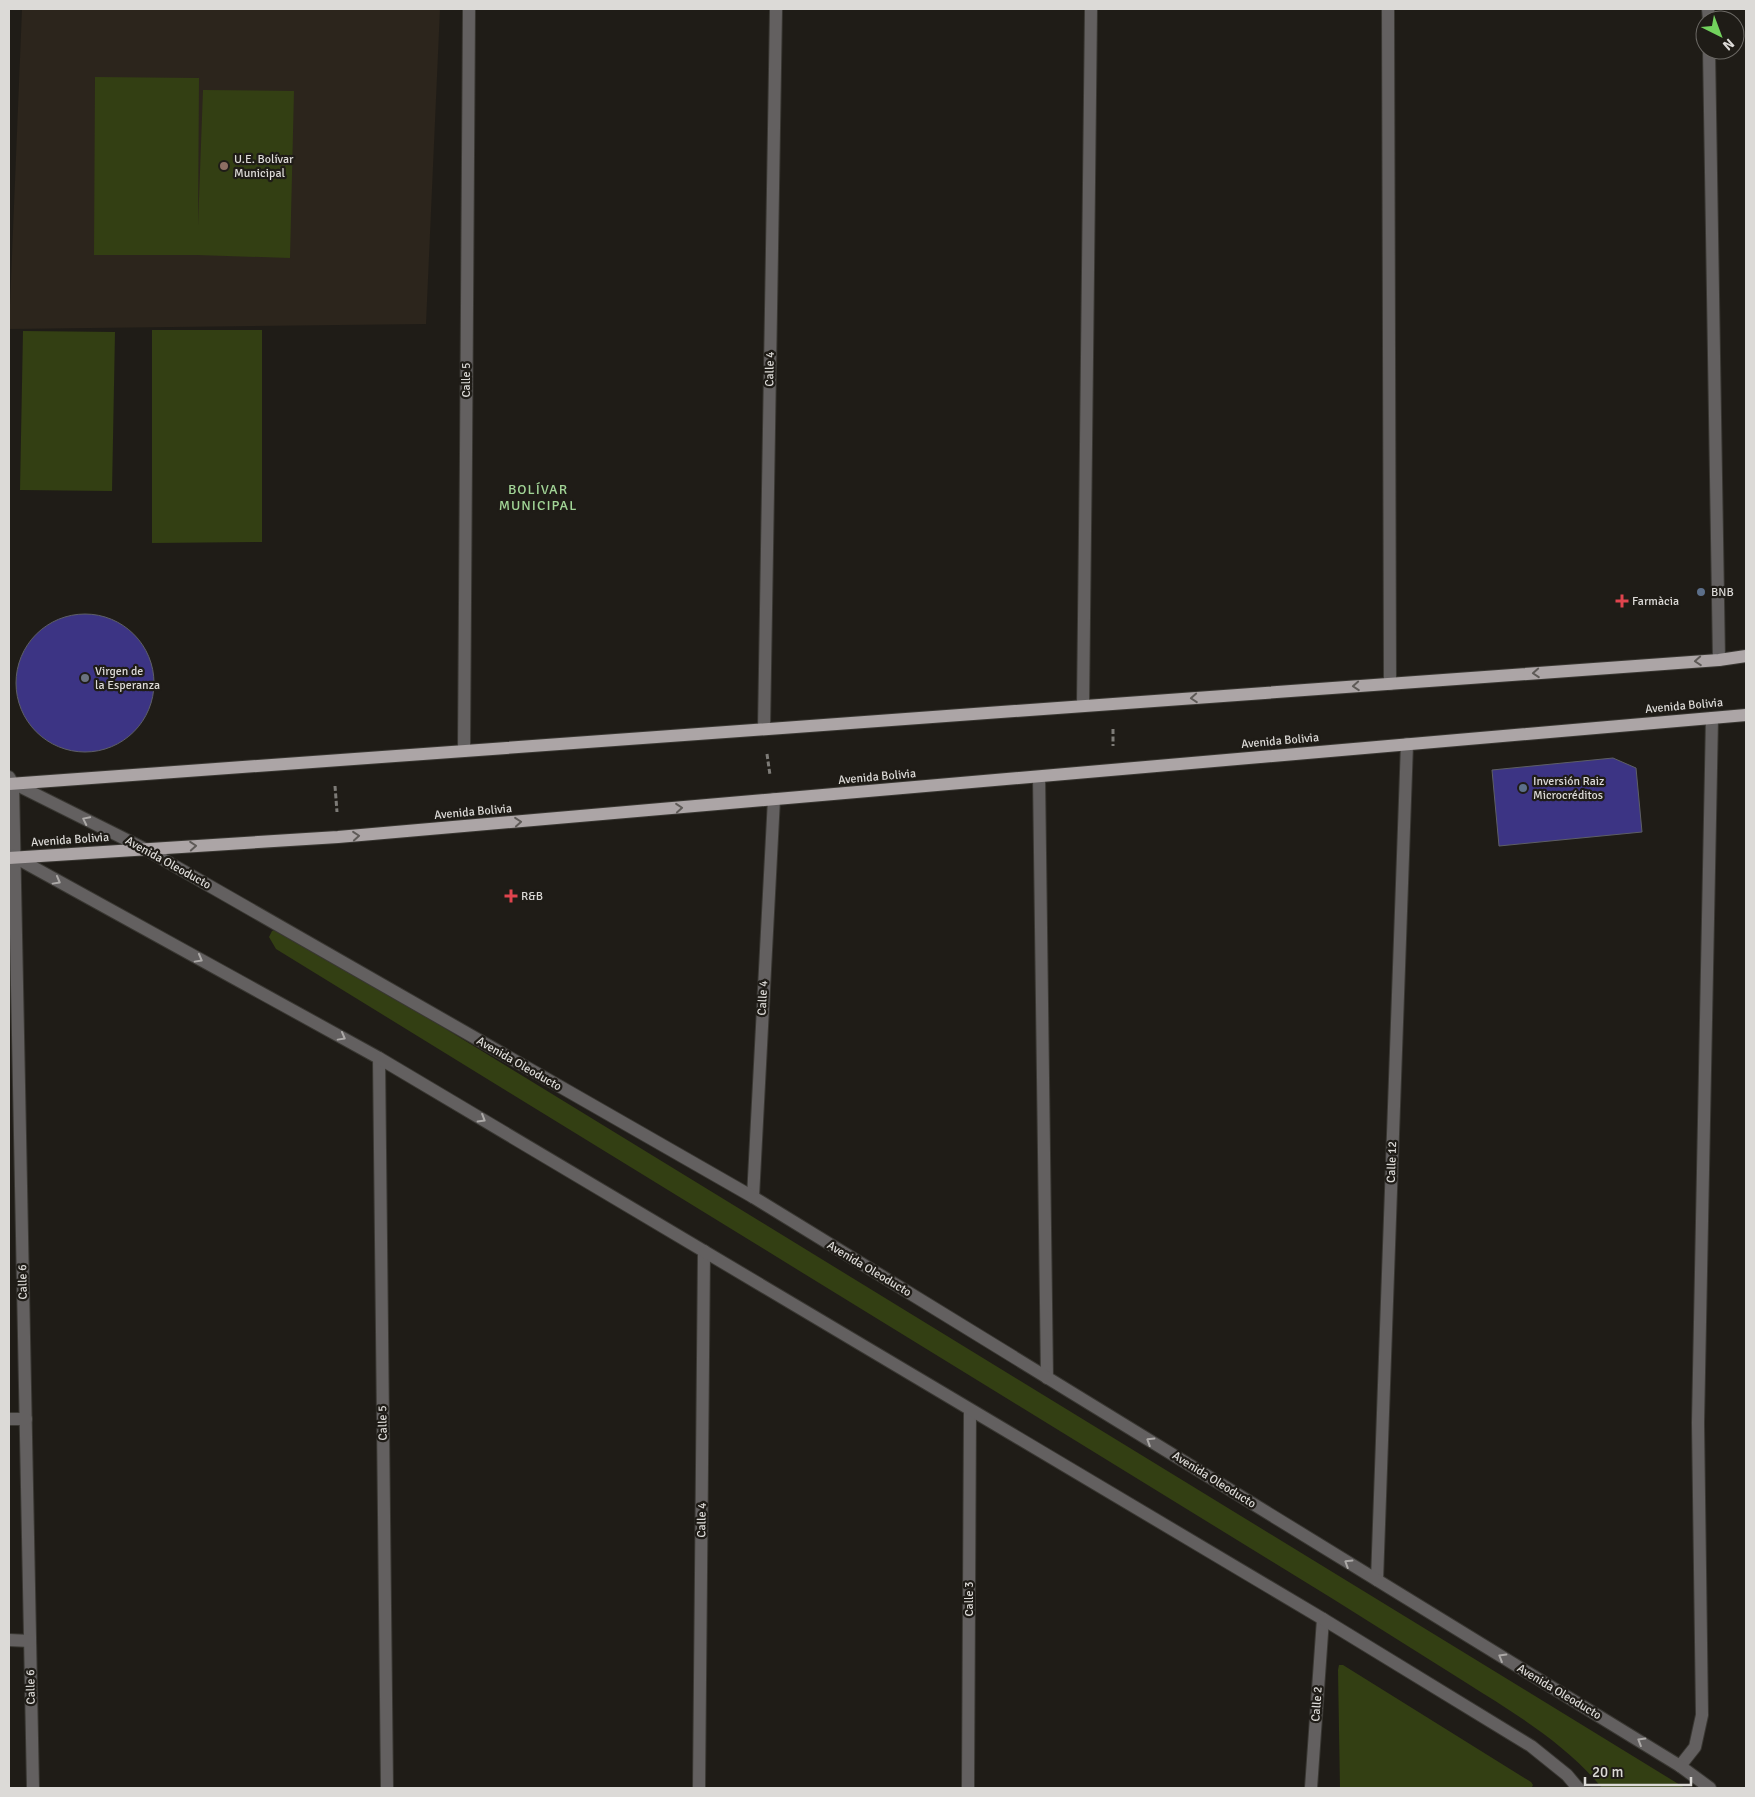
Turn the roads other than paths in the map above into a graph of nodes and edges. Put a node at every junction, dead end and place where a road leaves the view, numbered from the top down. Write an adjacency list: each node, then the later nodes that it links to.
1 (468, 9): 14 (street, Calle 5)
2 (776, 9): 12 (street, Calle 4)
3 (1091, 9): 9 (street)
4 (1388, 9): 8 (street)
5 (1709, 60): 7 (street)
6 (1746, 656): 7 (main road)
7 (1719, 660): 8 (main road, one-way to 8)
8 (1390, 684): 9 (main road, one-way to 9)
9 (1083, 706): 12 (main road)
10 (1746, 714): 11 (main road, Avenida Bolivia)
11 (1712, 718): 13 (main road, Avenida Bolivia); 31 (street)
12 (764, 729): 14 (main road)
13 (1407, 744): 15 (main road, Avenida Bolivia); 27 (street, Calle 12)
14 (464, 751): 16 (main road)
15 (1039, 777): 17 (main road, Avenida Bolivia); 23 (street)
16 (10, 781): 18 (street, Avenida Oleoducto, one-way to 16); 19 (street, Calle 6)
17 (774, 800): 18 (main road, Avenida Bolivia, one-way to 17); 21 (street, Calle 4)
18 (145, 849): 19 (main road, Avenida Bolivia); 21 (street, Avenida Oleoducto)
19 (11, 856): 20 (street, one-way to 20); 26 (street, Calle 6)
20 (379, 1058): 22 (street, one-way to 22); 33 (street, Calle 5)
21 (752, 1197): 23 (street, Avenida Oleoducto)
22 (704, 1251): 24 (street); 34 (street, Calle 4)
23 (1047, 1378): 27 (street, Avenida Oleoducto, one-way to 23)
24 (970, 1410): 28 (street); 35 (street, Calle 3)
25 (9, 1419): 26 (street)
26 (26, 1419): 30 (street, Calle 6)
27 (1377, 1580): 31 (street, Avenida Oleoducto, one-way to 27)
28 (1323, 1619): 36 (street, Calle 2); 37 (street)
29 (9, 1640): 30 (street)
30 (30, 1641): 32 (street, Calle 6)
31 (1680, 1766): 38 (street, Avenida Oleoducto)
32 (33, 1788)
33 (387, 1788)
34 (699, 1788)
35 (968, 1788)
36 (1311, 1788)
37 (1578, 1788)
38 (1710, 1788)

